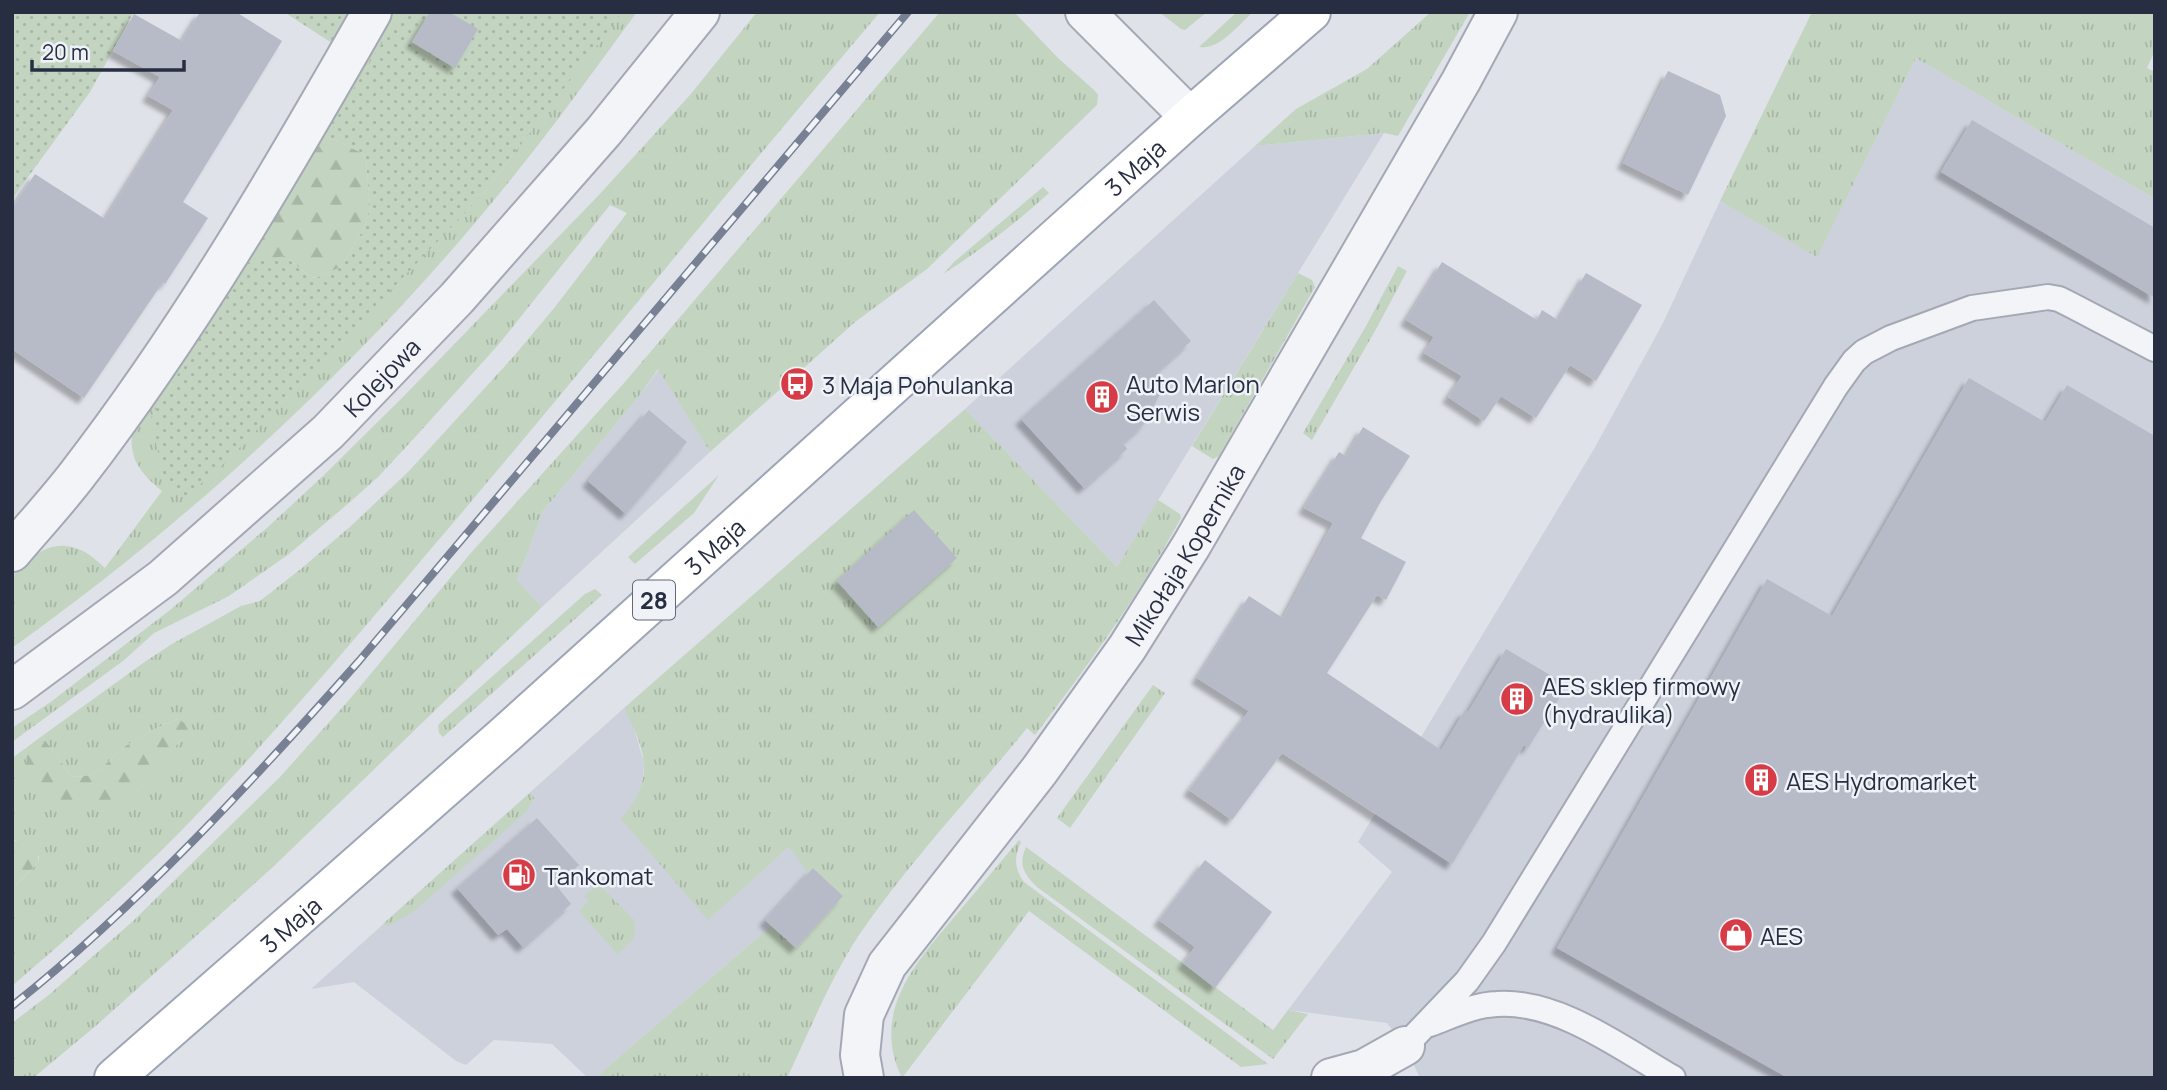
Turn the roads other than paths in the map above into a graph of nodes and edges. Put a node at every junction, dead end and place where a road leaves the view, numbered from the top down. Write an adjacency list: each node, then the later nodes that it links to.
1 (372, 12): 8 (street)
2 (701, 12): 9 (street, Kolejowa)
3 (1085, 12): 6 (street)
4 (1311, 12): 6 (main road, 3 Maja / 28)
5 (1498, 12): 12 (street, Mikołaja Kopernika)
6 (1190, 117): 11 (main road, 3 Maja / 28)
7 (2155, 349): 10 (lane)
8 (12, 552)
9 (12, 690)
10 (1414, 1037): 13 (street); 14 (lane)
11 (114, 1078)
12 (864, 1078)
13 (1331, 1078)
14 (1672, 1078)

